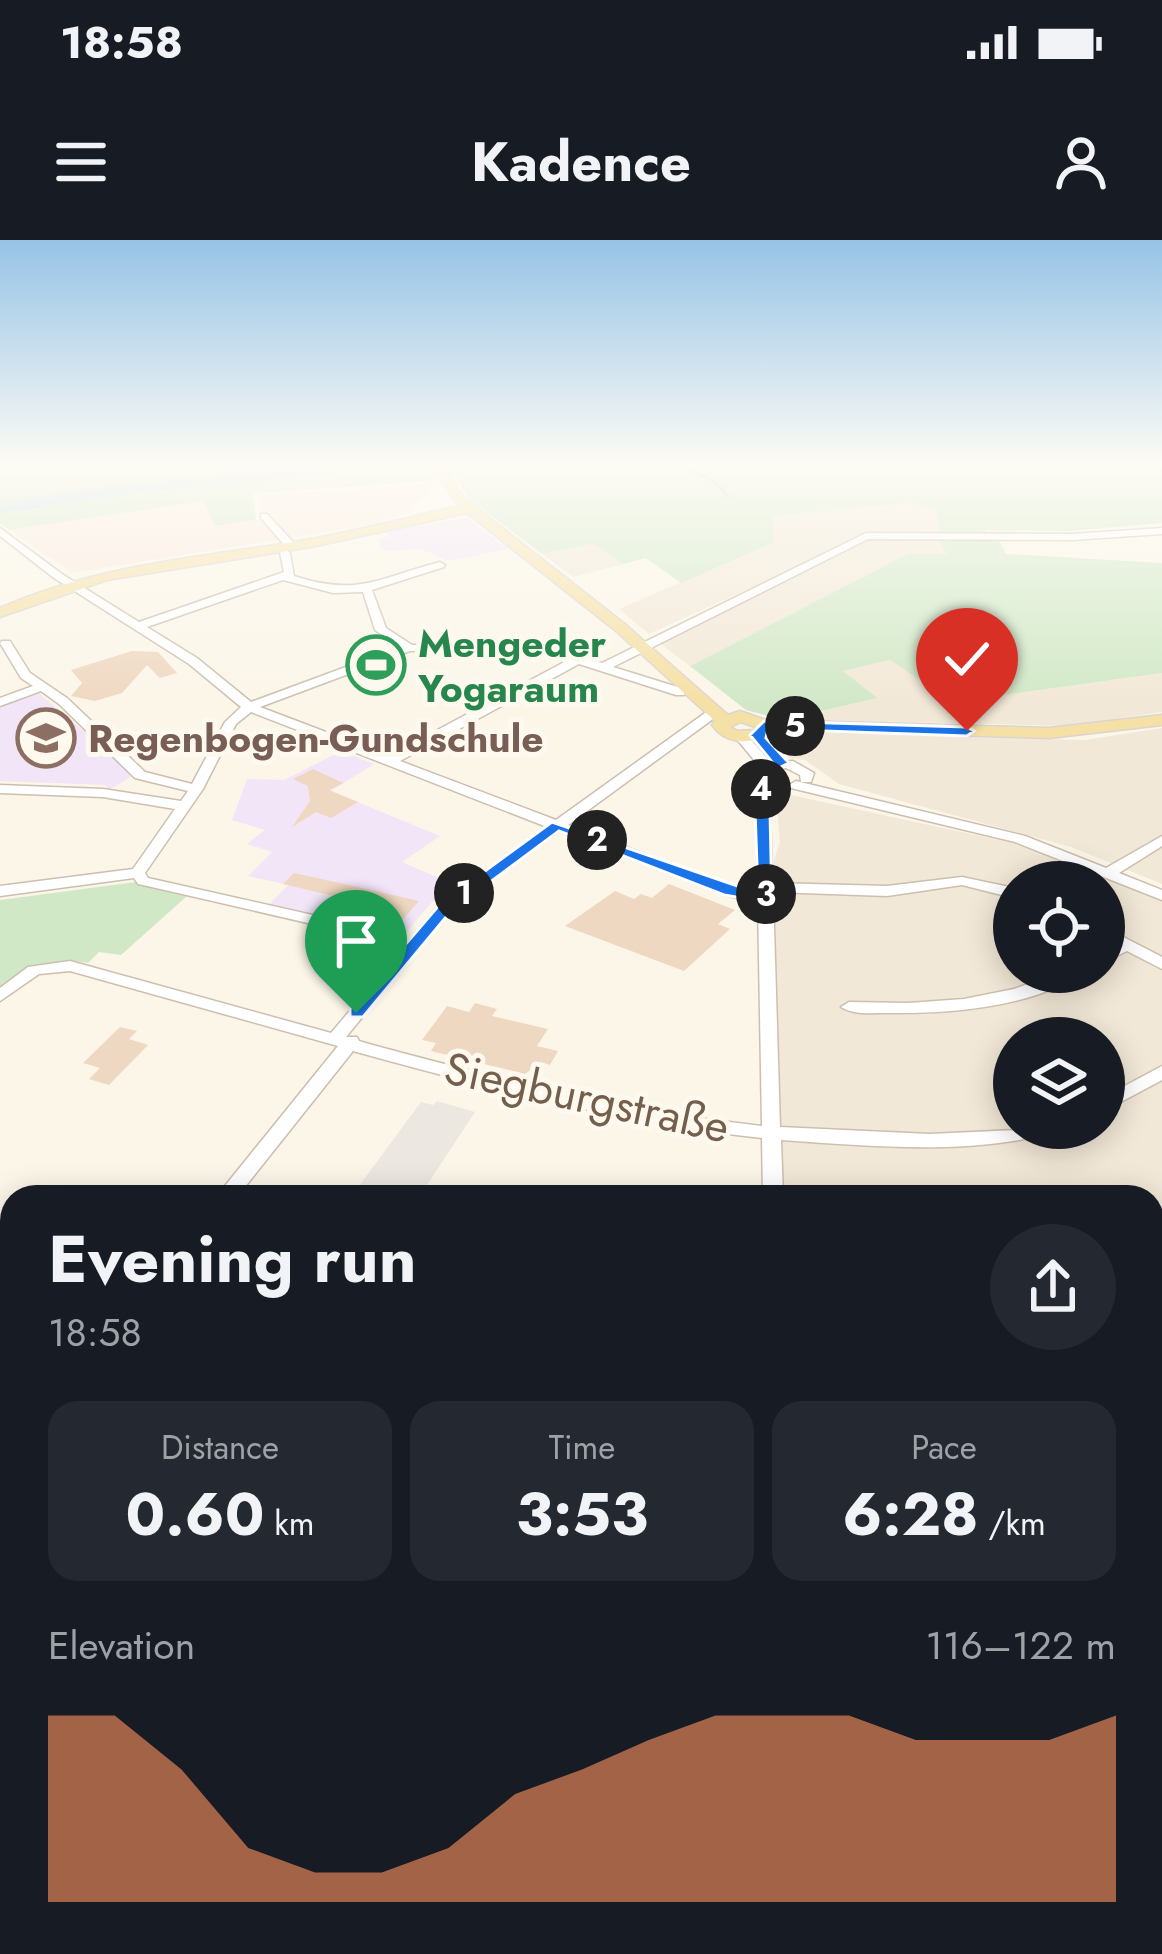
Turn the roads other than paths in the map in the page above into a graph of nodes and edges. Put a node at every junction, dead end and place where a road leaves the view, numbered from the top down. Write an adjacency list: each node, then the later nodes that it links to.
1 (20, 546): 9 (street)
2 (285, 546): 6 (street)
3 (305, 546): 6 (main road)
4 (517, 546): 14 (main road)
5 (846, 546): 14 (street)
6 (288, 550): 8 (street); 9 (main road)
7 (440, 565): 10 (street)
8 (288, 576): 10 (street); 12 (street)
9 (69, 583): 11 (main road); 12 (street)
10 (368, 592): 15 (street)
11 (0, 613)
12 (138, 626): 21 (street)
13 (5, 643): 18 (street)
14 (641, 646): 17 (street); 19 (main road)
15 (409, 648): 16 (street); 21 (street)
16 (578, 660): 17 (street); 25 (street)
17 (601, 668): 19 (street)
18 (44, 686): 20 (street); 29 (street)
19 (689, 694): 22 (main road)
20 (0, 702)
21 (249, 706): 25 (street); 29 (street)
22 (722, 717): 24 (main road); 31 (street)
23 (1162, 720): 24 (main road)
24 (754, 732): 26 (street)
25 (390, 761): 31 (street)
26 (773, 774): 27 (street); 27 (street); 39 (street)
27 (801, 782): 33 (street)
28 (0, 789): 30 (street)
29 (196, 789): 30 (street)
30 (184, 806): 35 (street)
31 (557, 825): 39 (street); 49 (street)
32 (1162, 840): 34 (street)
33 (1080, 861)
34 (1125, 863)
35 (138, 872): 38 (street); 41 (street)
36 (1125, 879): 40 (street)
37 (993, 888): 39 (street)
38 (0, 891)
39 (766, 893): 52 (street)
40 (1162, 895)
41 (364, 931)
42 (1125, 943): 43 (street)
43 (1128, 945): 44 (street); 45 (street)
44 (1125, 946)
45 (1162, 964)
46 (1022, 993): 48 (street)
47 (0, 996): 49 (street, Siegburgstraße)
48 (849, 1007)
49 (344, 1039): 52 (street, Siegburgstraße); 54 (street)
50 (1162, 1072): 51 (street)
51 (1125, 1093)
52 (773, 1136): 53 (street, Siegburgstraße); 55 (street)
53 (993, 1137)
54 (235, 1185)
55 (773, 1185)

